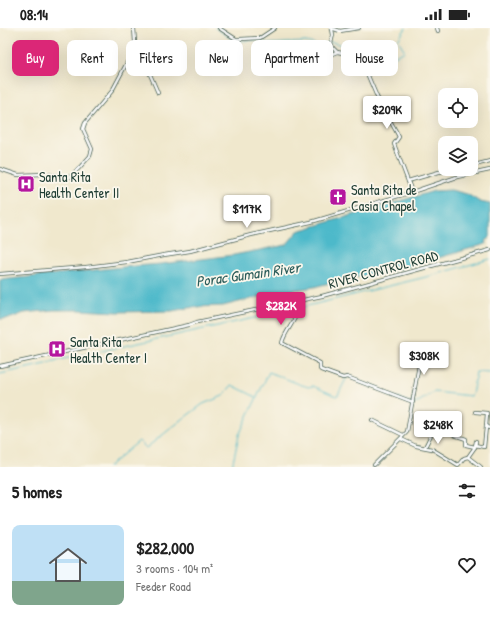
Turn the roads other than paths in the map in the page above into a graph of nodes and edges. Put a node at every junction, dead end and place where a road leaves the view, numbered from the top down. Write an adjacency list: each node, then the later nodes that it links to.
1 (134, 28): 6 (street)
2 (220, 28): 3 (street)
3 (275, 28)
4 (331, 28): 5 (street); 7 (street)
5 (359, 28)
6 (135, 40)
7 (337, 52): 8 (street); 17 (street)
8 (333, 54)
9 (126, 64): 14 (street)
10 (151, 76): 11 (street)
11 (158, 93)
12 (490, 161): 13 (street)
13 (478, 164)
14 (0, 168)
15 (490, 170): 18 (street)
16 (438, 172): 17 (street)
17 (408, 181): 18 (street)
18 (412, 192): 20 (street)
19 (490, 250): 21 (street, RIVER CONTROL ROAD)
20 (0, 274)
21 (295, 301): 23 (street, RIVER CONTROL ROAD); 24 (street)
22 (422, 348): 24 (street)
23 (0, 366)
24 (413, 403): 31 (street)
25 (476, 412): 27 (street)
26 (372, 420): 31 (street)
27 (486, 427): 28 (street); 34 (street)
28 (490, 428)
29 (432, 433): 35 (street)
30 (454, 434): 34 (street)
31 (403, 435): 32 (street)
32 (401, 439): 35 (street); 37 (street)
33 (476, 441): 34 (street)
34 (475, 446): 36 (street)
35 (425, 447): 36 (street)
36 (468, 457): 38 (street)
37 (374, 465)
38 (481, 467)

